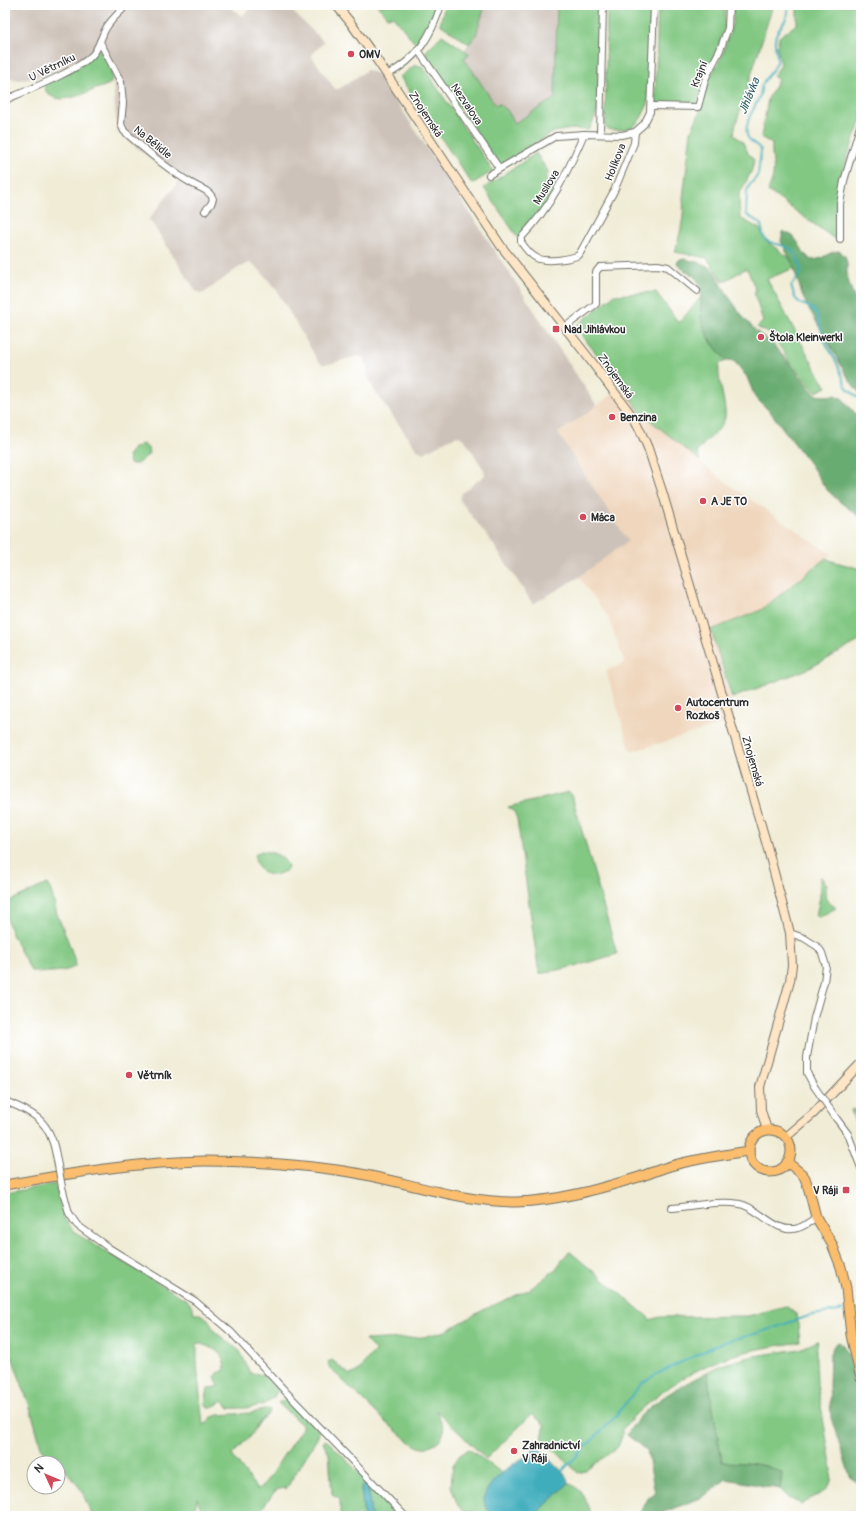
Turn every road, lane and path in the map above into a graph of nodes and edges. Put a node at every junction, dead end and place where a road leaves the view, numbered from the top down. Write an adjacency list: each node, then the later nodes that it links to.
1 (127, 5): 7 (street)
2 (336, 5): 9 (main road, Znojemská)
3 (441, 5): 8 (street)
4 (604, 5): 15 (street)
5 (654, 5): 11 (street, Holíkova)
6 (729, 5): 11 (street, Krajní)
7 (100, 42): 10 (street, U Větrníku); 18 (street, Na Bělidle)
8 (418, 50): 9 (street); 16 (street, Nezvalova)
9 (387, 75): 22 (main road, Znojemská)
10 (5, 100)
11 (652, 106): 13 (street, Holíkova)
12 (861, 123): 19 (street)
13 (635, 132): 15 (street); 20 (street, Holíkova)
14 (584, 134): 15 (street); 16 (street); 20 (street, Musilova)
15 (600, 134)
16 (499, 168): 17 (street)
17 (489, 176)
18 (205, 211)
19 (840, 239)
20 (535, 257)
21 (696, 291): 22 (street)
22 (565, 327): 23 (main road, Znojemská)
23 (790, 933): 26 (main road, Znojemská); 30 (street, bridge)
24 (861, 1063): 27 (main road)
25 (5, 1102): 35 (street, bridge)
26 (767, 1130): 27 (main road); 28 (main road)
27 (786, 1137): 29 (main road)
28 (749, 1151): 29 (main road); 31 (main road)
29 (787, 1162): 33 (main road)
30 (861, 1168)
31 (5, 1185)
32 (672, 1208): 33 (street)
33 (816, 1217): 34 (main road)
34 (861, 1378)
35 (405, 1516)

